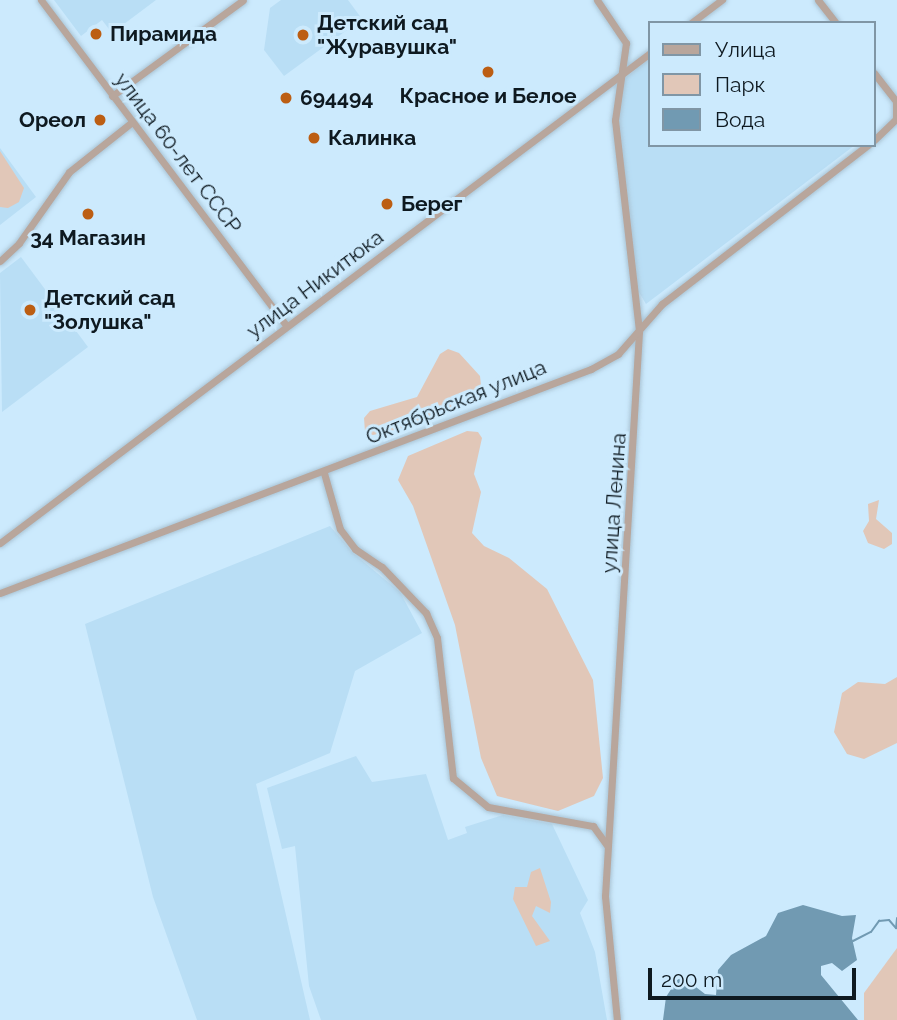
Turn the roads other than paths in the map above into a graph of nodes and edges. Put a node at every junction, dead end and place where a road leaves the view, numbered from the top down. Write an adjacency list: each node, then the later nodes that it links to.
1 (41, 0): 11 (street, улица 60-лет СССР)
2 (243, 0): 11 (street)
3 (597, 0): 9 (street, улица Ленина)
4 (722, 0): 6 (street)
5 (818, 0): 7 (street)
6 (694, 21)
7 (834, 21)
8 (648, 55): 9 (street, улица Никитюка)
9 (624, 73): 17 (street, улица Никитюка); 18 (street, улица Ленина)
10 (876, 76): 12 (street)
11 (112, 96): 13 (street, улица 60-лет СССР)
12 (896, 101): 14 (street)
13 (132, 121): 16 (street); 17 (street, улица 60-лет СССР)
14 (876, 138)
15 (865, 147): 18 (street, Октябрьская улица)
16 (0, 261)
17 (288, 326): 20 (street, улица Никитюка)
18 (639, 332): 19 (street, Октябрьская улица); 22 (street, улица Ленина)
19 (324, 473): 21 (street, Октябрьская улица); 23 (street)
20 (0, 543)
21 (0, 593)
22 (610, 818): 23 (street); 24 (street, улица Ленина)
23 (593, 826): 24 (street)
24 (608, 846): 25 (street, улица Ленина)
25 (617, 1020)

